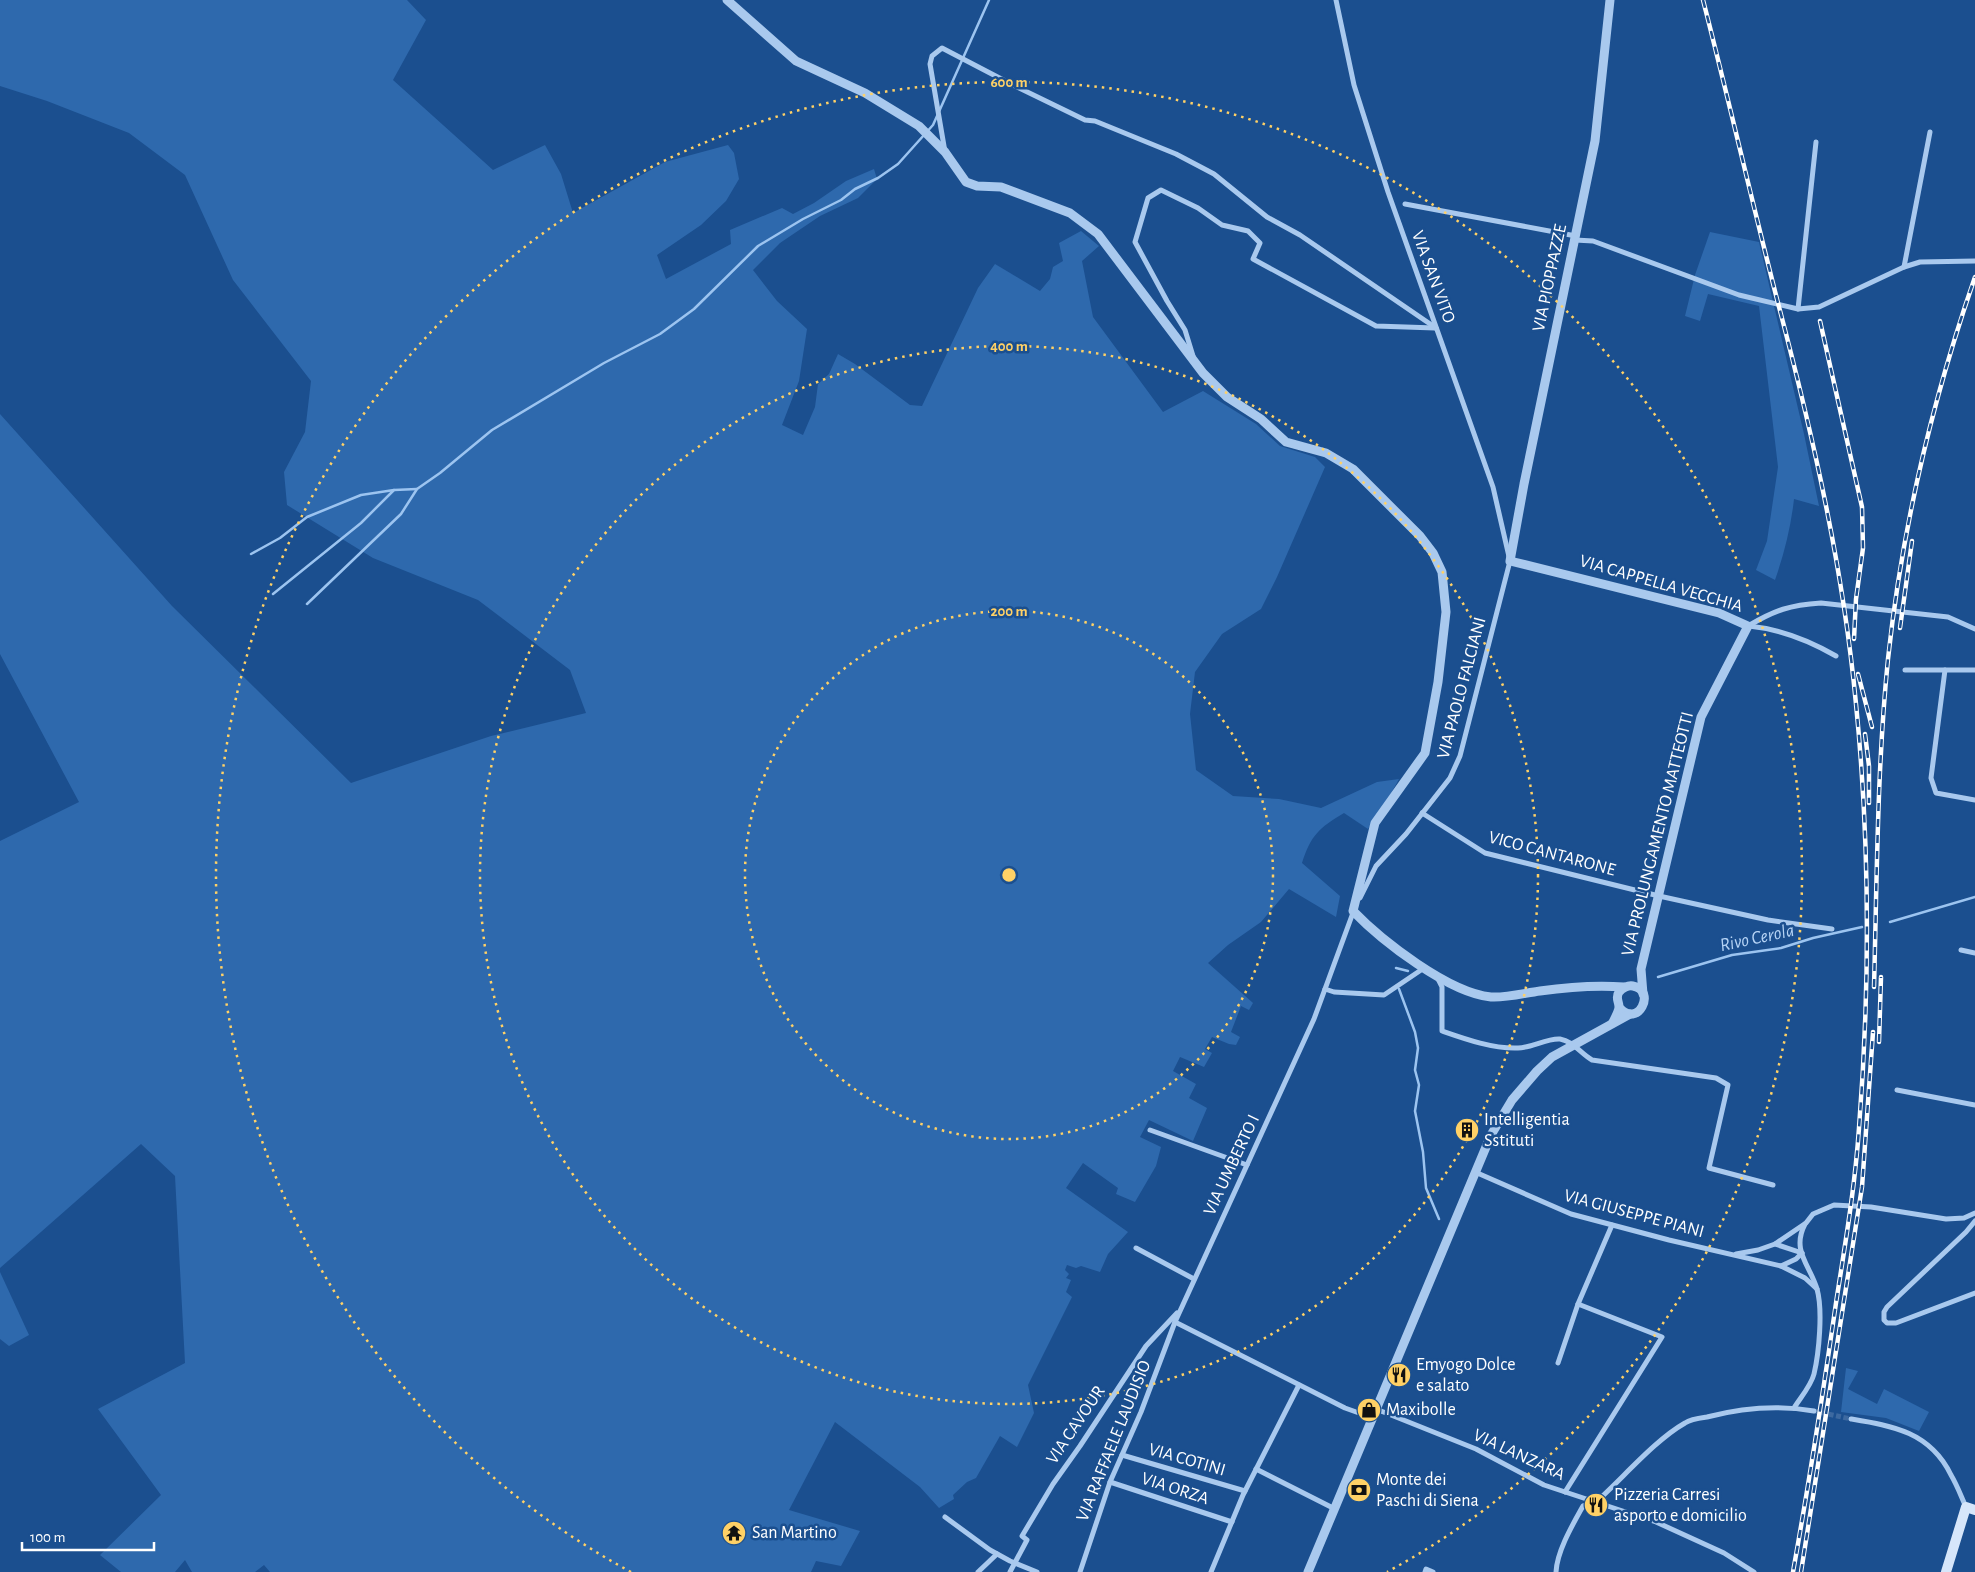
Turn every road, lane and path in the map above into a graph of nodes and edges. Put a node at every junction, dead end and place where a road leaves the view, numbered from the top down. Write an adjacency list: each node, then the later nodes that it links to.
1 (727, 0): 6 (street)
2 (1336, 0): 12 (street, VIA SAN VITO)
3 (1610, 0): 8 (street, VIA PIOPPAZZE)
4 (1930, 132): 10 (street)
5 (1816, 142): 11 (street)
6 (945, 152): 12 (street); 13 (street)
7 (1405, 204): 8 (street)
8 (1575, 238): 11 (street); 14 (street, VIA PIOPPAZZE)
9 (1975, 261): 10 (street)
10 (1904, 267): 11 (street)
11 (1798, 309)
12 (1437, 328): 13 (street); 14 (street, VIA SAN VITO)
13 (1195, 363): 24 (street)
14 (1510, 560): 15 (street, VIA CAPPELLA VECCHIA); 22 (street, VIA PAOLO FALCIANI)
15 (1748, 626): 16 (street, VIA CAPPELLA VECCHIA); 17 (street); 23 (street, VIA PROLUNGAMENTO MATTEOTTI)
16 (1975, 629)
17 (1836, 656)
18 (1975, 669): 20 (street)
19 (1905, 670): 20 (street)
20 (1945, 670): 21 (street)
21 (1975, 800)
22 (1422, 813): 23 (street, VICO CANTARONE); 24 (street, VIA PAOLO FALCIANI)
23 (1658, 896): 25 (street, VICO CANTARONE); 29 (street, VIA PROLUNGAMENTO MATTEOTTI)
24 (1353, 911): 28 (street); 33 (street, VIA PAOLO FALCIANI)
25 (1832, 930)
26 (1961, 950): 27 (street)
27 (1975, 954)
28 (1424, 968): 30 (street); 33 (street)
29 (1641, 970): 32 (street, VIA PROLUNGAMENTO MATTEOTTI); 34 (street, VIA PROLUNGAMENTO MATTEOTTI)
30 (1436, 977): 31 (street); 38 (street)
31 (1606, 986): 32 (street); 35 (street)
32 (1626, 987): 34 (street); 35 (street, VIA PROLUNGAMENTO MATTEOTTI)
33 (1325, 990): 42 (street, VIA UMBERTO I)
34 (1643, 994): 36 (street)
35 (1618, 1005): 36 (street); 37 (street, VIA PROLUNGAMENTO MATTEOTTI)
36 (1630, 1014): 37 (street)
37 (1614, 1022): 38 (street)
38 (1575, 1045): 43 (street); 44 (street)
39 (1897, 1090): 40 (street)
40 (1975, 1105)
41 (1150, 1130): 42 (street)
42 (1247, 1165): 54 (street, VIA UMBERTO I)
43 (1474, 1171): 48 (street, VIA GIUSEPPE PIANI); 64 (street)
44 (1772, 1185)
45 (1975, 1213): 47 (street)
46 (1975, 1221): 56 (street)
47 (1806, 1222): 49 (street); 51 (street)
48 (1612, 1225): 52 (street, VIA GIUSEPPE PIANI); 57 (street)
49 (1775, 1244): 51 (street); 52 (street)
50 (1136, 1248): 54 (street)
51 (1802, 1253): 53 (street); 55 (street)
52 (1733, 1254): 53 (street, VIA GIUSEPPE PIANI)
53 (1781, 1266): 55 (street, VIA GIUSEPPE PIANI)
54 (1194, 1279): 58 (street, VIA UMBERTO I)
55 (1817, 1289): 62 (street)
56 (1975, 1293)
57 (1578, 1304): 60 (street); 70 (street)
58 (1181, 1309): 59 (street, VIA UMBERTO I); 77 (street, VIA CAVOUR)
59 (1175, 1322): 61 (street, VIA LANZARA); 66 (street, VIA RAFFAELE LAUDISIO)
60 (1558, 1363)
61 (1299, 1385): 64 (street, VIA LANZARA); 67 (street)
62 (1794, 1408): 63 (street); 71 (street)
63 (1814, 1412)
64 (1375, 1414): 70 (street, VIA LANZARA); 73 (street)
65 (1851, 1419): 72 (street)
66 (1122, 1455): 68 (street, VIA RAFFAELE LAUDISIO); 69 (street, VIA COTINI)
67 (1256, 1469): 69 (street); 73 (street)
68 (1110, 1482): 75 (street, VIA ORZA); 81 (street, VIA RAFFAELE LAUDISIO)
69 (1245, 1491): 75 (street)
70 (1565, 1492): 71 (street, VIA LANZARA)
71 (1596, 1502): 86 (street); 87 (street, VIA LANZARA)
72 (1970, 1508): 88 (main road)
73 (1336, 1509): 83 (street)
74 (945, 1517): 76 (street)
75 (1232, 1522): 82 (street)
76 (997, 1554): 77 (street); 78 (street)
77 (1014, 1562): 79 (street); 80 (street)
78 (978, 1572)
79 (1010, 1572)
80 (1037, 1572)
81 (1080, 1572)
82 (1211, 1572)
83 (1308, 1572)
84 (1425, 1572): 85 (street)
85 (1433, 1572)
86 (1556, 1572)
87 (1754, 1572)
88 (1946, 1572)

